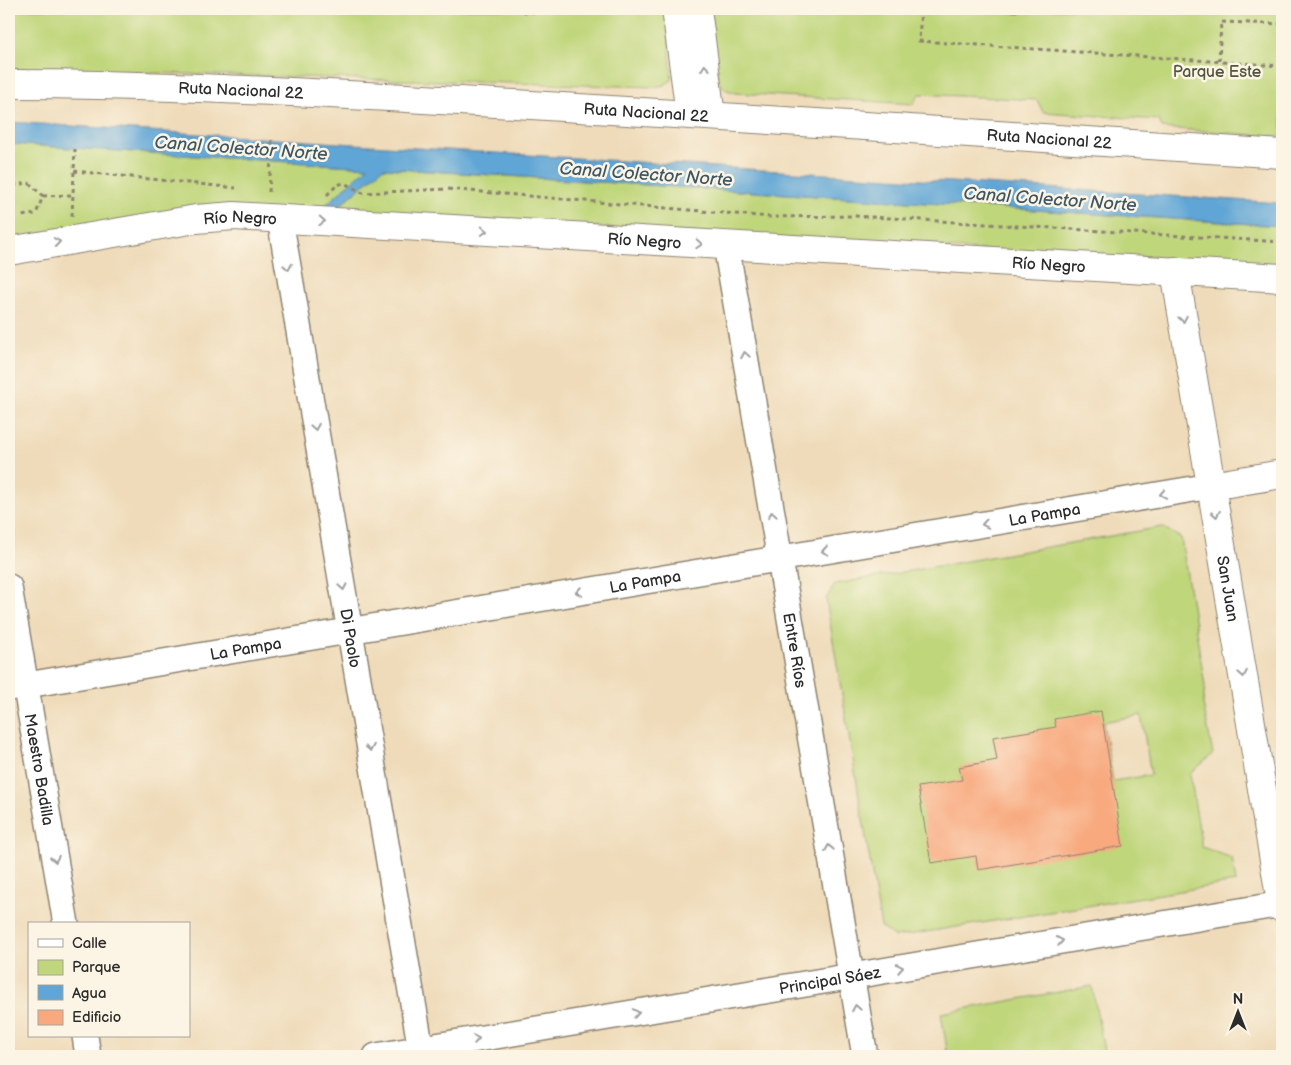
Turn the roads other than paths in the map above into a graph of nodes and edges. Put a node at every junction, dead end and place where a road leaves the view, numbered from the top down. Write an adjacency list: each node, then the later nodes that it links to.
1 (676, 9): 4 (main road)
2 (697, 9): 4 (main road, one-way to 2)
3 (9, 84): 4 (main road, Ruta Nacional 22)
4 (701, 115): 5 (main road, Ruta Nacional 22)
5 (1282, 154)
6 (274, 208): 7 (main road, Río Negro, one-way to 7); 8 (main road, Río Negro, one-way to 6); 15 (street, Di Paolo, one-way to 15)
7 (726, 245): 9 (main road, Río Negro); 13 (street, Entre Ríos, one-way to 7)
8 (9, 251)
9 (1175, 271): 10 (main road, Río Negro); 12 (main road, San Juan, one-way to 12)
10 (1282, 278)
11 (1282, 474): 12 (main road, La Pampa)
12 (1211, 486): 13 (street, La Pampa, one-way to 13); 17 (main road, San Juan, one-way to 17)
13 (780, 559): 15 (street, La Pampa, one-way to 15); 20 (street, Entre Ríos, one-way to 13)
14 (9, 587): 16 (street, Maestro Badilla)
15 (350, 631): 16 (street, La Pampa); 22 (street, Di Paolo, one-way to 22)
16 (17, 686): 19 (street, Maestro Badilla, one-way to 19)
17 (1282, 904): 18 (main road, San Juan); 20 (street, Principal Sáez, one-way to 17)
18 (1282, 908)
19 (66, 922)
20 (851, 976): 22 (street, Principal Sáez, one-way to 20); 25 (street, Entre Ríos, one-way to 20)
21 (85, 1038): 23 (street)
22 (421, 1052): 24 (street, Principal Sáez)
23 (88, 1056)
24 (376, 1056)
25 (865, 1056)

